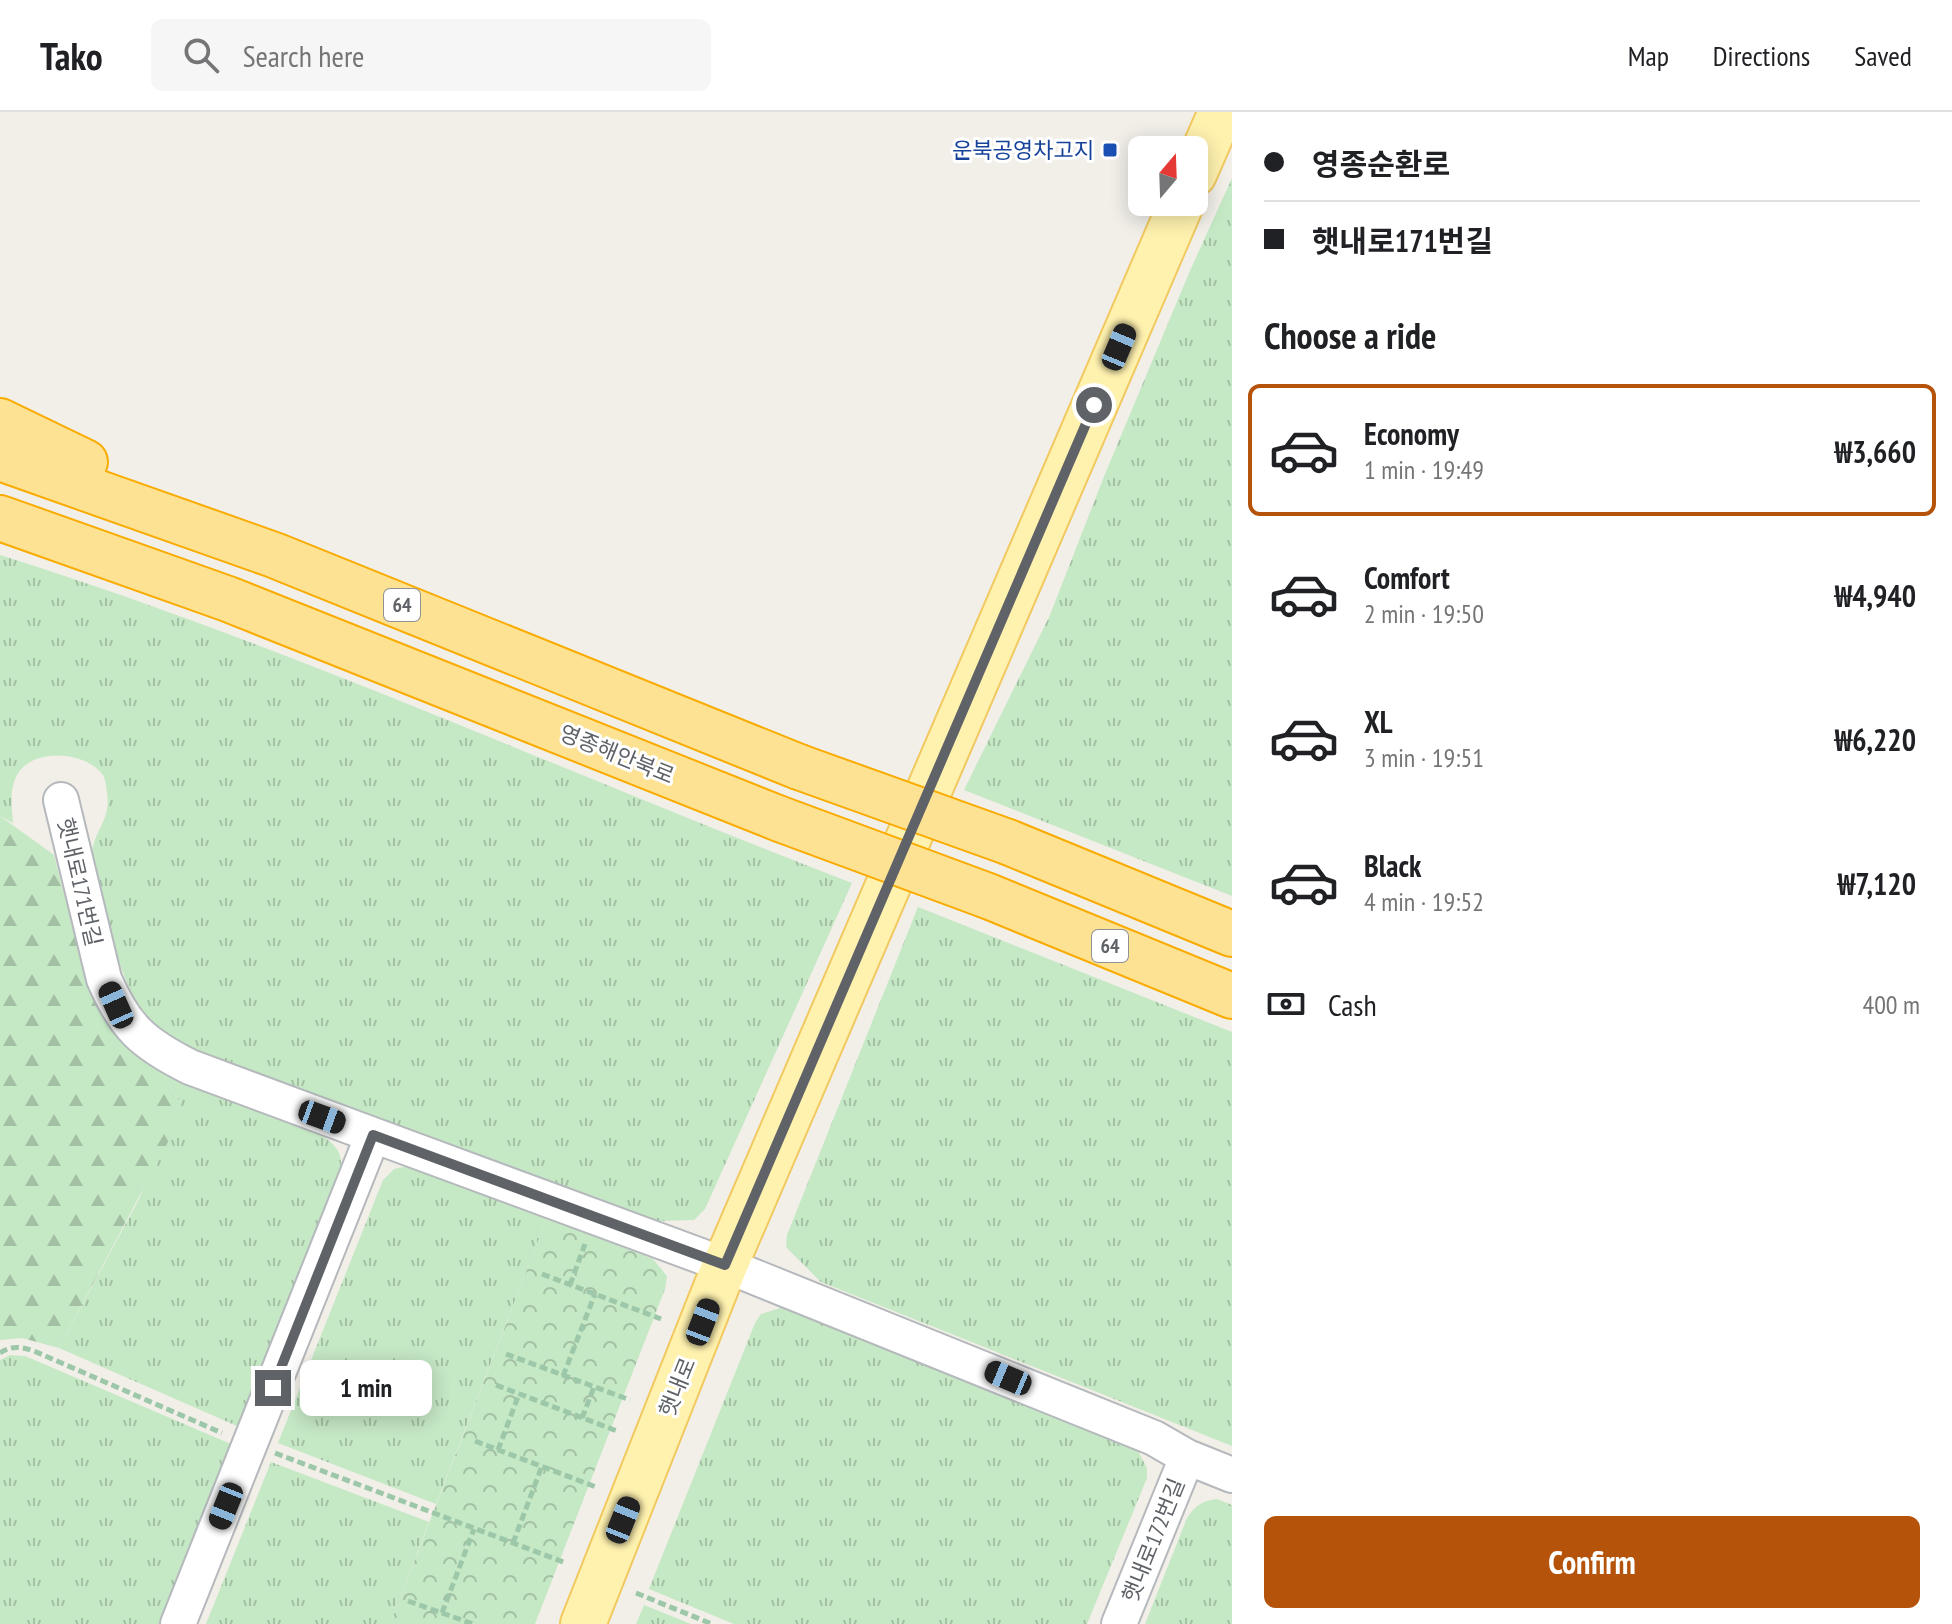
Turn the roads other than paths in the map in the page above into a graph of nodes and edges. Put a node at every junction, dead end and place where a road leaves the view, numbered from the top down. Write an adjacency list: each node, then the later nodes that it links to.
1 (1221, 112): 2 (main road)
2 (1208, 142)
3 (1176, 216): 12 (main road, 햇내로)
4 (0, 421): 7 (highway)
5 (0, 458): 7 (highway, 64)
6 (0, 518): 10 (highway, 영종해안북로 / 64, bridge)
7 (274, 555): 9 (highway, 64, bridge)
8 (61, 800): 11 (street, 햇내로171번길)
9 (1232, 934)
10 (1232, 996)
11 (373, 1135): 12 (street, 햇내로171번길); 15 (street)
12 (725, 1265): 13 (street, 햇내로171번길); 16 (main road, 햇내로)
13 (1187, 1457): 14 (street, 햇내로172번길); 17 (street, 햇내로172번길)
14 (1232, 1475)
15 (178, 1624)
16 (583, 1624)
17 (1119, 1624)

